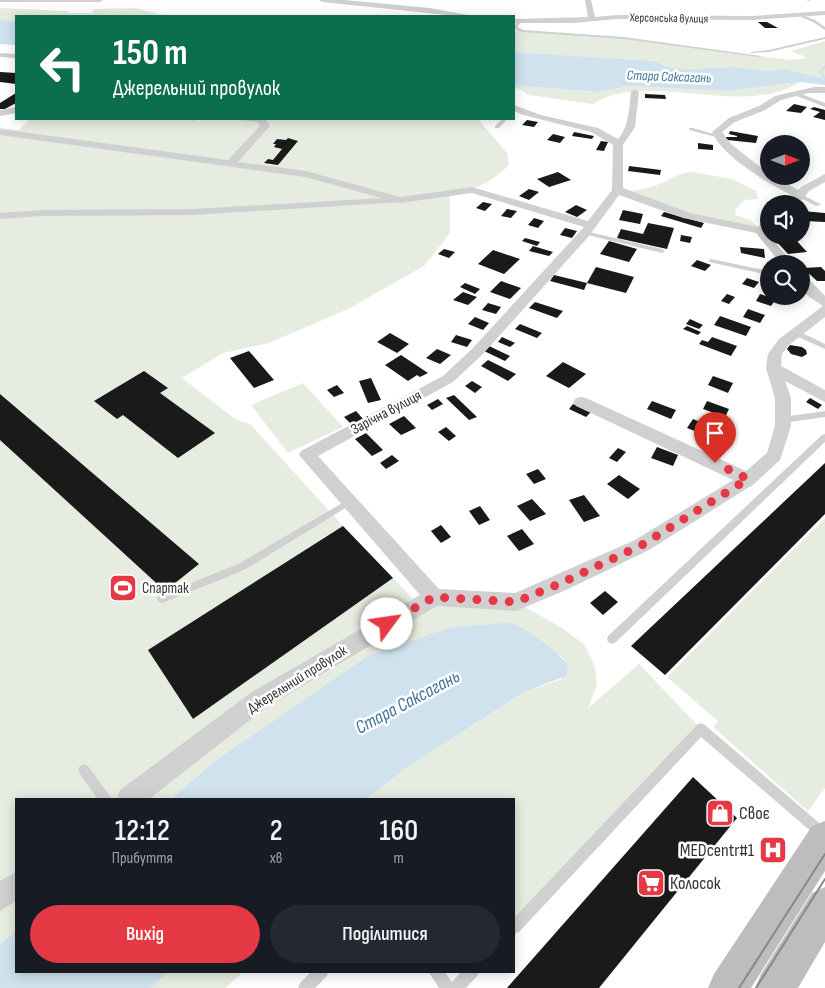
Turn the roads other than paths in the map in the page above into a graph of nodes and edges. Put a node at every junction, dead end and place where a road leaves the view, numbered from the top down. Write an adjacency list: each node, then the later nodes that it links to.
1 (0, 0): 2 (street)
2 (100, 0)
3 (322, 0): 6 (street)
4 (588, 0): 8 (street)
5 (825, 13): 7 (street, Херсонська вулиця)
6 (463, 15)
7 (802, 16): 8 (street, Херсонська вулиця); 10 (lane)
8 (592, 19): 9 (street, Херсонська вулиця)
9 (516, 21): 12 (lane)
10 (825, 29)
11 (825, 38): 12 (lane)
12 (730, 52): 15 (lane)
13 (0, 55): 14 (street)
14 (15, 56)
15 (759, 56)
16 (825, 90): 18 (street)
17 (635, 92): 29 (street)
18 (796, 94): 19 (street); 28 (street)
19 (825, 105)
20 (15, 110): 22 (street)
21 (516, 111): 29 (street)
22 (0, 113)
23 (260, 120): 30 (street)
24 (504, 120): 25 (lane)
25 (497, 127)
26 (691, 130): 28 (lane)
27 (0, 132): 30 (street)
28 (718, 136): 33 (street)
29 (618, 144): 32 (street)
30 (231, 163): 35 (street)
31 (825, 176): 34 (street)
32 (617, 190): 39 (street); 40 (street, Зарічна вулиця)
33 (789, 195)
34 (802, 195)
35 (400, 200): 38 (street); 40 (street)
36 (810, 203): 37 (lane)
37 (818, 205)
38 (0, 216)
39 (760, 227)
40 (588, 229): 42 (lane); 58 (street, Зарічна вулиця)
41 (770, 245): 43 (street)
42 (662, 251)
43 (779, 255)
44 (711, 261): 45 (lane)
45 (760, 271)
46 (810, 290): 47 (street)
47 (825, 303)
48 (825, 310): 49 (street)
49 (796, 333): 50 (lane); 51 (street)
50 (825, 347)
51 (774, 368): 52 (street); 55 (street)
52 (825, 397)
53 (581, 402): 57 (street)
54 (825, 414): 55 (lane)
55 (783, 420): 57 (street)
56 (825, 437): 61 (lane)
57 (748, 479): 59 (street)
58 (349, 502): 59 (street, Зарічна вулиця); 60 (lane)
59 (434, 597): 64 (street, Джерельний провулок)
60 (162, 599)
61 (612, 639)
62 (84, 770): 63 (lane)
63 (105, 798)
64 (130, 798)
65 (825, 838): 69 (lane); 76 (main road)
66 (15, 886): 67 (street)
67 (0, 898)
68 (825, 906): 77 (main road)
69 (515, 926)
70 (320, 973): 73 (lane)
71 (436, 973): 74 (lane)
72 (470, 973): 75 (lane)
73 (305, 988)
74 (447, 988)
75 (456, 988)
76 (728, 988)
77 (775, 988)

